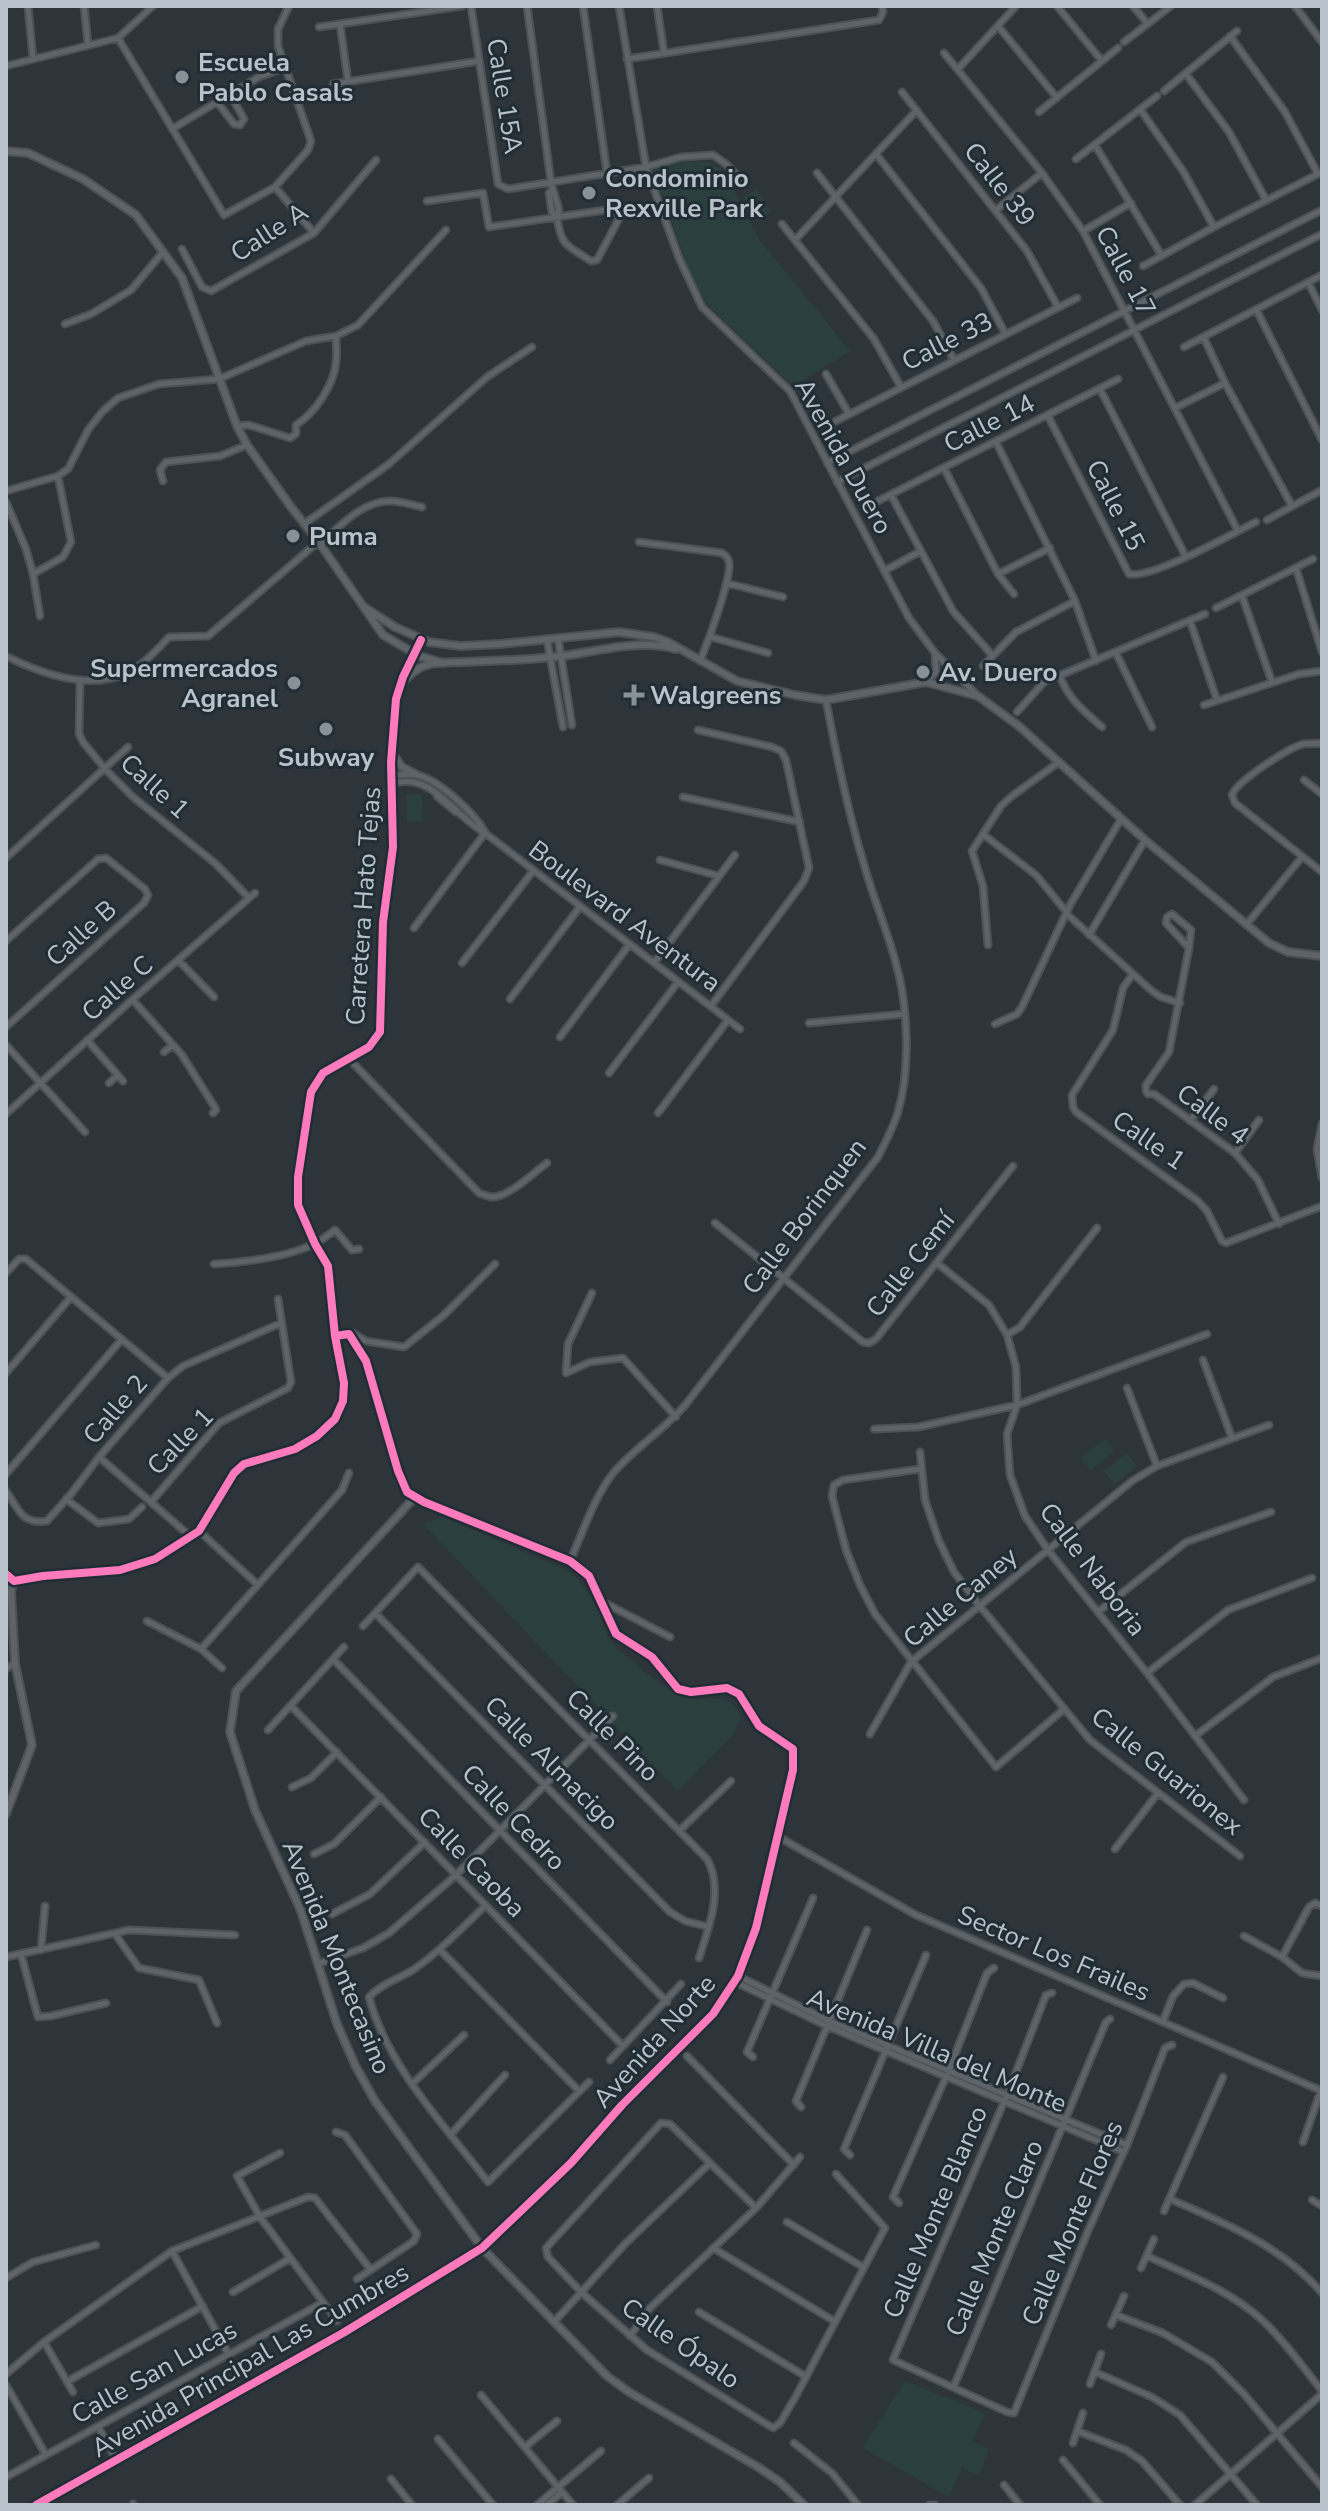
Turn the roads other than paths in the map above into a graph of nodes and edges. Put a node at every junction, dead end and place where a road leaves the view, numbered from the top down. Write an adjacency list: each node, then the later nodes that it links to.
1 (28, 6): 31 (street)
2 (84, 6): 27 (street)
3 (154, 6): 24 (street)
4 (289, 6): 36 (street)
5 (462, 6): 17 (street)
6 (471, 6): 33 (street, Calle 15A)
7 (527, 6): 61 (street)
8 (583, 6): 57 (street)
9 (619, 6): 32 (street, Avenida Duero)
10 (657, 6): 29 (street)
11 (882, 6): 29 (street)
12 (1016, 6): 20 (street)
13 (1057, 6): 34 (street)
14 (1133, 6): 19 (street)
15 (1171, 6): 19 (street)
16 (1295, 6): 25 (street)
17 (414, 10): 18 (street)
18 (340, 24): 21 (street); 39 (street)
19 (1148, 24): 26 (street)
20 (998, 26): 37 (street); 45 (street)
21 (319, 27)
22 (1237, 31): 23 (street)
23 (1230, 36): 38 (street); 60 (street)
24 (118, 38): 27 (street); 50 (street)
25 (1321, 39)
26 (1124, 42)
27 (88, 45): 31 (street)
28 (1118, 48): 34 (street)
29 (664, 53): 32 (street)
30 (944, 53): 37 (street, Calle 17)
31 (33, 59): 35 (street)
32 (627, 59): 56 (street, Avenida Duero)
33 (479, 61): 39 (street); 61 (street, Calle 15A)
34 (1102, 61): 45 (street)
35 (6, 66)
36 (286, 67): 43 (street); 63 (street)
37 (958, 69): 59 (street, Calle 17)
38 (1186, 74): 41 (street); 65 (street)
39 (348, 82): 40 (street)
40 (333, 84)
41 (1164, 91)
42 (902, 92): 48 (street, Calle 39)
43 (230, 94): 46 (street); 46 (street)
44 (1157, 96): 47 (street)
45 (1057, 98): 49 (street)
46 (217, 102): 50 (street)
47 (1140, 109): 51 (street); 72 (street)
48 (917, 110): 53 (street); 68 (street, Calle 39)
49 (1039, 112)
50 (172, 129): 63 (street)
51 (1095, 145): 54 (street); 67 (street)
52 (6, 151): 79 (street)
53 (876, 154): 64 (street); 91 (street)
54 (1076, 159)
55 (376, 160): 75 (street, Calle A)
56 (646, 167): 57 (street, Calle 15A); 62 (street, Calle 15A); 111 (street, Avenida Duero)
57 (607, 173): 61 (street, Calle 15A)
58 (817, 173): 64 (street)
59 (1042, 173): 68 (street); 74 (street, Calle 17)
60 (1320, 173): 65 (street)
61 (551, 182): 70 (street)
62 (744, 182)
63 (275, 187): 75 (street)
64 (836, 197): 77 (street); 96 (street)
65 (1266, 200): 72 (street)
66 (427, 201): 70 (street)
67 (1131, 203): 74 (street); 80 (street)
68 (996, 210): 85 (street, Calle 39)
69 (1322, 210): 87 (street)
70 (556, 216): 70 (street)
71 (782, 224): 77 (street)
72 (1214, 227): 80 (street)
73 (446, 230): 92 (street)
74 (1083, 231): 87 (street, Calle 17)
75 (314, 233): 78 (street, Calle A)
76 (1322, 234): 90 (street)
77 (795, 240): 101 (street)
78 (182, 249)
79 (164, 251): 89 (street); 98 (street)
80 (1162, 256): 81 (street)
81 (1143, 266)
82 (1322, 275): 83 (street)
83 (1308, 282): 86 (street); 88 (street)
84 (1077, 298): 85 (street, Calle 33)
85 (1058, 307): 91 (street, Calle 33)
86 (1256, 309): 93 (street); 108 (street)
87 (1124, 310): 90 (street, Calle 17); 111 (street)
88 (1322, 310)
89 (65, 324)
90 (1134, 330): 103 (street, Calle 17); 115 (street)
91 (1005, 333): 96 (street, Calle 33)
92 (336, 336): 98 (street); 107 (street)
93 (1204, 338): 95 (street); 100 (street)
94 (532, 347): 125 (street)
95 (1184, 347)
96 (954, 360): 101 (street, Calle 33)
97 (826, 374): 104 (street)
98 (219, 379): 107 (street); 113 (street)
99 (1118, 379): 102 (street, Calle 14)
100 (1225, 383): 103 (street); 121 (street)
101 (901, 387): 104 (street, Calle 33)
102 (1100, 389): 105 (street, Calle 14); 131 (street)
103 (1175, 408): 126 (street, Calle 17)
104 (849, 414): 106 (street, Calle 33)
105 (1048, 416): 109 (street, Calle 14); 131 (street, Calle 15)
106 (836, 421)
107 (237, 426): 110 (street)
108 (1322, 440)
109 (996, 442): 112 (street, Calle 14); 129 (street)
110 (247, 445): 114 (street); 125 (street)
111 (827, 463): 115 (street, Avenida Duero)
112 (944, 468): 118 (street, Calle 14); 136 (street)
113 (58, 476): 117 (street); 135 (street)
114 (163, 481)
115 (837, 482): 134 (street, Avenida Duero)
116 (1322, 490): 121 (street)
117 (6, 491)
118 (891, 495): 119 (street, Calle 14); 130 (street)
119 (878, 501)
120 (6, 502): 135 (street)
121 (1292, 506): 123 (street)
122 (422, 507): 128 (street)
123 (1267, 520)
124 (1256, 522): 126 (street, Calle 15)
125 (304, 524): 128 (street)
126 (1238, 531): 131 (street, Calle 15)
127 (639, 542): 137 (street)
128 (319, 543): 142 (street); 167 (street)
129 (1050, 548): 136 (street); 141 (street)
130 (919, 552): 134 (street); 157 (street)
131 (1186, 557)
132 (1313, 559): 133 (street)
133 (1296, 568): 139 (street); 152 (street)
134 (884, 571): 155 (street, Avenida Duero)
135 (33, 574): 145 (street)
136 (998, 574): 138 (street)
137 (726, 583): 140 (street); 147 (street)
138 (1014, 594)
139 (1242, 596): 143 (street); 169 (street)
140 (783, 597)
141 (1075, 601): 157 (street); 162 (street)
142 (364, 607): 149 (street); 153 (street)
143 (1216, 608)
144 (1205, 614): 146 (street)
145 (40, 616)
146 (1190, 621): 156 (street); 174 (street)
147 (711, 637): 154 (street); 161 (street)
148 (558, 638): 150 (street); 151 (street); 158 (street)
149 (421, 640): 150 (street); 153 (street, Carretera Hato Tejas)
150 (547, 640): 159 (street)
151 (681, 651): 158 (street); 161 (street)
152 (1322, 652)
153 (413, 653): 163 (street); 170 (street, Carretera Hato Tejas)
154 (768, 653)
155 (935, 653): 168 (street); 171 (street, Avenida Duero)
156 (1116, 653): 162 (street); 181 (street)
157 (992, 655): 164 (street)
158 (561, 656): 159 (street); 178 (street)
159 (550, 657): 163 (street); 179 (street)
160 (6, 658): 167 (street)
161 (700, 661): 172 (street)
162 (1096, 661): 166 (street)
163 (443, 663): 170 (street)
164 (983, 666)
165 (1322, 671): 169 (street)
166 (1060, 676): 175 (street); 180 (street)
167 (80, 680): 187 (street, Calle 1)
168 (926, 682): 171 (street); 172 (street)
169 (1272, 682): 174 (street)
170 (400, 684): 185 (street, Carretera Hato Tejas)
171 (978, 696): 186 (street)
172 (826, 700): 228 (street, Calle Borinquen)
173 (1016, 700): 175 (street)
174 (1217, 700): 176 (street)
175 (1023, 705): 177 (street)
176 (1204, 705)
177 (1017, 712)
178 (572, 725)
179 (563, 727)
180 (1102, 727)
181 (1152, 727)
182 (698, 730): 196 (street)
183 (1322, 743): 201 (street)
184 (128, 747): 187 (street)
185 (392, 752): 188 (street); 189 (street, Carretera Hato Tejas)
186 (1060, 761): 195 (street); 198 (street)
187 (105, 769): 202 (street); 208 (street, Calle 1)
188 (415, 774): 189 (street); 192 (street, Boulevard Aventura)
189 (391, 775): 191 (street, Carretera Hato Tejas)
190 (1304, 780): 193 (street)
191 (391, 784): 192 (street, Boulevard Aventura); 239 (street, Carretera Hato Tejas)
192 (433, 789): 197 (street, Boulevard Aventura); 197 (street, Boulevard Aventura)
193 (1322, 794)
194 (683, 797): 196 (street)
195 (1121, 819): 199 (street); 231 (street)
196 (800, 822): 227 (street)
197 (485, 833): 204 (street, Boulevard Aventura); 211 (street)
198 (984, 835): 212 (street); 215 (street)
199 (1145, 840): 210 (street); 212 (street)
200 (735, 855): 206 (street)
201 (1302, 857): 205 (street); 210 (street)
202 (6, 858)
203 (660, 860): 206 (street)
204 (533, 871): 209 (street, Boulevard Aventura); 219 (street)
205 (1322, 872)
206 (719, 876): 220 (street)
207 (255, 893): 208 (street, Calle C)
208 (249, 898): 218 (street, Calle C)
209 (579, 908): 214 (street, Boulevard Aventura); 225 (street)
210 (1246, 925): 217 (street)
211 (414, 928)
212 (1089, 935): 221 (street)
213 (6, 941): 232 (street, Calle B)
214 (629, 945): 220 (street, Boulevard Aventura); 234 (street)
215 (988, 945)
216 (1189, 948): 216 (street); 226 (street, Calle 4)
217 (1322, 956)
218 (179, 961): 223 (street); 224 (street, Calle C)
219 (462, 963)
220 (654, 963): 222 (street, Boulevard Aventura)
221 (1132, 975): 226 (street); 257 (street, Calle 1)
222 (678, 982): 227 (street, Boulevard Aventura); 240 (street)
223 (214, 997)
224 (133, 999): 235 (street, Calle C); 237 (street)
225 (510, 999)
226 (1180, 1003): 248 (street, Calle 4)
227 (711, 1006): 229 (street, Boulevard Aventura)
228 (904, 1014): 230 (street); 265 (street, Calle Borinquen)
229 (728, 1020): 233 (street, Boulevard Aventura); 245 (street)
230 (809, 1023)
231 (995, 1024)
232 (6, 1027)
233 (740, 1029)
234 (560, 1037)
235 (87, 1040): 241 (street, Calle C); 242 (street)
236 (6, 1045): 241 (street)
237 (173, 1045): 238 (street); 244 (street)
238 (164, 1052)
239 (349, 1059): 252 (street); 259 (street, Carretera Hato Tejas)
240 (609, 1073)
241 (40, 1083): 246 (street, Calle C); 250 (street)
242 (109, 1083)
243 (1214, 1089): 248 (street)
244 (213, 1113)
245 (658, 1113)
246 (6, 1114)
247 (1259, 1120): 251 (street)
248 (1190, 1121): 251 (street, Calle 4)
249 (1322, 1124): 254 (street)
250 (85, 1132)
251 (1235, 1153): 257 (street, Calle 4)
252 (547, 1163)
253 (1013, 1166): 261 (street, Calle Cemí)
254 (1322, 1178)
255 (1322, 1206): 257 (street, Calle 1)
256 (715, 1223): 265 (street, Calle Cemí)
257 (1279, 1224)
258 (1097, 1228): 272 (street)
259 (315, 1244): 260 (street); 262 (street); 273 (street, Carretera Hato Tejas)
260 (359, 1249)
261 (937, 1263): 265 (street, Calle Cemí); 272 (street, Calle Naboria)
262 (214, 1264)
263 (495, 1264): 270 (street)
264 (6, 1273): 267 (street)
265 (783, 1277): 280 (street, Calle Borinquen)
266 (592, 1293): 280 (street)
267 (71, 1297): 274 (street); 276 (street)
268 (278, 1299): 269 (street, Calle 1)
269 (281, 1323): 277 (street, Calle 2); 293 (street, Calle 1)
270 (349, 1334): 273 (street); 291 (street)
271 (1207, 1334): 279 (street)
272 (1007, 1335): 279 (street, Calle Naboria)
273 (335, 1336): 296 (street, Carretera Hato Tejas)
274 (122, 1339): 277 (street); 289 (street)
275 (1203, 1360): 283 (street)
276 (6, 1373)
277 (168, 1378): 285 (street, Calle 2)
278 (1127, 1388): 286 (street)
279 (1017, 1405): 282 (street); 298 (street, Calle Naboria)
280 (676, 1417): 299 (street, Calle Borinquen)
281 (1269, 1425): 283 (street, Calle Caney)
282 (874, 1429)
283 (1232, 1438): 286 (street, Calle Caney)
284 (920, 1452): 287 (street, Calle Guarionex)
285 (99, 1457): 292 (street, Calle 2); 293 (street)
286 (1157, 1466): 298 (street, Calle Caney)
287 (920, 1469): 305 (street, Calle Guarionex); 316 (street)
288 (349, 1473): 303 (street)
289 (6, 1474)
290 (6, 1491): 292 (street, Calle 2)
291 (414, 1498): 299 (street); 362 (street, Avenida Montecasino)
292 (66, 1499): 294 (street)
293 (151, 1502): 297 (street)
294 (142, 1507)
295 (1271, 1512): 306 (street)
296 (199, 1531): 297 (street, Carretera Hato Tejas); 303 (street)
297 (191, 1537): 302 (street, Carretera Hato Tejas)
298 (1048, 1550): 305 (street, Calle Caney); 306 (street, Calle Naboria)
299 (570, 1561): 304 (street)
300 (6, 1574): 302 (street)
301 (1312, 1578): 320 (street)
302 (14, 1581): 308 (street)
303 (257, 1584): 313 (street)
304 (602, 1601): 311 (street); 329 (street)
305 (979, 1605): 316 (street, Calle Caney); 322 (street, Calle Guarionex)
306 (1098, 1612): 320 (street, Calle Naboria)
307 (375, 1613): 310 (street); 327 (street, Calle Pino); 331 (street, Calle Almacigo)
308 (9, 1618): 317 (street)
309 (147, 1621): 313 (street)
310 (363, 1626)
311 (670, 1637)
312 (344, 1647): 315 (street)
313 (201, 1649): 318 (street)
314 (1322, 1658): 326 (street)
315 (333, 1659): 321 (street); 337 (street, Calle Cedro)
316 (911, 1662): 322 (street); 325 (street, Calle Caney)
317 (15, 1663): 319 (street); 336 (street)
318 (222, 1668)
319 (6, 1669)
320 (1147, 1673): 326 (street, Calle Naboria)
321 (291, 1706): 324 (street); 328 (street, Calle Caoba)
322 (1063, 1710): 333 (street, Calle Guarionex)
323 (613, 1716): 327 (street)
324 (268, 1730)
325 (870, 1734)
326 (1195, 1736): 335 (street, Calle Naboria)
327 (589, 1740): 331 (street); 338 (street, Calle Pino)
328 (337, 1752): 332 (street); 334 (street, Calle Caoba)
329 (793, 1770): 339 (street, Avenida Norte)
330 (731, 1781): 338 (street)
331 (544, 1784): 337 (street); 350 (street, Calle Almacigo)
332 (292, 1787)
333 (1158, 1793): 341 (street); 343 (street, Calle Guarionex)
334 (381, 1797): 340 (street, Calle Caoba); 342 (street)
335 (1244, 1800)
336 (6, 1814)
337 (499, 1830): 344 (street); 370 (street, Calle Cedro)
338 (679, 1831): 350 (street, Calle Pino)
339 (777, 1836): 365 (street, Avenida Norte); 373 (street, Sector Los Frailes)
340 (425, 1842): 344 (street, Calle Caoba); 349 (street)
341 (1115, 1849)
342 (314, 1854)
343 (1240, 1856)
344 (455, 1876): 347 (street, Calle Caoba); 362 (street)
345 (813, 1898): 368 (street)
346 (45, 1906): 356 (street)
347 (485, 1906): 355 (street); 378 (street, Calle Caoba)
348 (1322, 1906): 360 (street)
349 (332, 1914)
350 (709, 1927): 361 (street, Calle Pino)
351 (867, 1930): 375 (street)
352 (115, 1934): 353 (street); 356 (street); 374 (street)
353 (235, 1935)
354 (1244, 1936): 360 (street)
355 (439, 1949): 387 (street); 389 (street)
356 (41, 1950): 357 (street)
357 (21, 1954): 359 (street); 371 (street)
358 (926, 1955): 379 (street)
359 (6, 1957)
360 (1282, 1957): 364 (street)
361 (699, 1958)
362 (318, 1964): 413 (street, Avenida Montecasino)
363 (994, 1968): 383 (street)
364 (1322, 1976)
365 (737, 1979): 368 (street, Avenida Villa del Monte); 413 (street, Avenida Norte)
366 (681, 1984): 370 (street)
367 (1052, 1993): 390 (street, Calle Monte Blanco)
368 (771, 1996): 375 (street, Avenida Villa del Monte); 381 (street)
369 (1223, 1998): 373 (street)
370 (667, 2002): 378 (street)
371 (106, 2003)
372 (1110, 2019): 392 (street, Calle Monte Claro)
373 (1163, 2021): 388 (street, Sector Los Frailes)
374 (217, 2023)
375 (828, 2023): 379 (street, Avenida Villa del Monte); 391 (street)
376 (464, 2035): 387 (street)
377 (1172, 2045): 396 (street, Calle Monte Flores)
378 (623, 2046): 382 (street)
379 (887, 2048): 383 (street, Avenida Villa del Monte); 398 (street)
380 (687, 2056): 401 (street)
381 (753, 2057)
382 (610, 2060)
383 (948, 2074): 390 (street, Avenida Villa del Monte); 405 (street)
384 (505, 2075): 394 (street)
385 (1223, 2077): 403 (street)
386 (589, 2082): 389 (street)
387 (413, 2083): 394 (street)
388 (1322, 2090): 395 (street)
389 (579, 2091): 394 (street)
390 (1006, 2098): 392 (street, Avenida Villa del Monte); 445 (street, Calle Monte Blanco)
391 (801, 2107)
392 (1065, 2123): 396 (street, Avenida Villa del Monte); 445 (street, Calle Monte Claro)
393 (336, 2132): 420 (street)
394 (451, 2134)
395 (1303, 2142)
396 (1126, 2148): 445 (street, Calle Monte Flores)
397 (280, 2153): 409 (street)
398 (850, 2155)
399 (800, 2157): 401 (street)
400 (710, 2163): 407 (street); 424 (street); 424 (street, Calle Ópalo)
401 (794, 2165): 407 (street)
402 (836, 2174): 418 (street)
403 (1170, 2199): 408 (street); 425 (street)
404 (1312, 2200): 406 (street)
405 (899, 2203)
406 (1322, 2206)
407 (756, 2208): 414 (street)
408 (1164, 2211)
409 (260, 2217): 415 (street); 417 (street); 420 (street)
410 (787, 2222): 418 (street)
411 (1154, 2239): 416 (street)
412 (96, 2245): 421 (street)
413 (482, 2248): 433 (street, Avenida Montecasino); 460 (street, Avenida Principal Las Cumbres)
414 (713, 2248): 432 (street); 435 (street)
415 (172, 2251): 428 (street); 436 (street)
416 (1147, 2256): 419 (street); 447 (street)
417 (289, 2259): 423 (street); 427 (street)
418 (863, 2267): 432 (street)
419 (1141, 2268)
420 (371, 2270): 422 (street)
421 (6, 2278)
422 (357, 2279)
423 (233, 2292)
424 (582, 2293): 433 (street); 435 (street, Calle Ópalo)
425 (1322, 2293)
426 (1124, 2296): 430 (street)
427 (322, 2303): 431 (street); 437 (street, Calle San Lucas)
428 (203, 2306): 437 (street); 442 (street)
429 (699, 2312): 441 (street)
430 (1116, 2315): 434 (street); 453 (street)
431 (337, 2321)
432 (834, 2321): 441 (street)
433 (553, 2323): 476 (street, Avenida Montecasino)
434 (1111, 2325)
435 (630, 2336): 441 (street, Calle Ópalo)
436 (44, 2342): 440 (street); 442 (street)
437 (228, 2353): 451 (street, Calle San Lucas)
438 (1101, 2354): 439 (street)
439 (1095, 2372): 443 (street); 462 (street)
440 (6, 2374)
441 (805, 2376)
442 (68, 2381): 446 (street)
443 (1090, 2384)
444 (6, 2385): 459 (street)
445 (954, 2386)
446 (73, 2392)
447 (1322, 2392): 453 (street)
448 (481, 2395): 457 (street)
449 (1083, 2413): 452 (street)
450 (557, 2421): 457 (street)
451 (98, 2426): 459 (street, Calle San Lucas); 460 (street)
452 (1077, 2431): 456 (street); 482 (street)
453 (1275, 2433): 462 (street); 467 (street)
454 (438, 2439): 471 (street)
455 (794, 2443): 477 (street)
456 (1073, 2443)
457 (525, 2447): 468 (street)
458 (601, 2451): 468 (street)
459 (46, 2455): 463 (street, Calle San Lucas)
460 (116, 2460): 469 (street, Avenida Principal Las Cumbres)
461 (1063, 2460): 481 (street)
462 (1230, 2473): 483 (street); 484 (street)
463 (6, 2477)
464 (649, 2478): 475 (street)
465 (391, 2479): 470 (street)
466 (1004, 2485): 480 (street)
467 (1322, 2487)
468 (560, 2490): 472 (street); 473 (street); 474 (street)
469 (36, 2505)
470 (412, 2505)
471 (493, 2505)
472 (537, 2505)
473 (547, 2505)
474 (573, 2505)
475 (617, 2505)
476 (804, 2505)
477 (858, 2505)
478 (929, 2505): 479 (street)
479 (935, 2505)
480 (1020, 2505)
481 (1100, 2505)
482 (1180, 2505)
483 (1195, 2505)
484 (1257, 2505)

